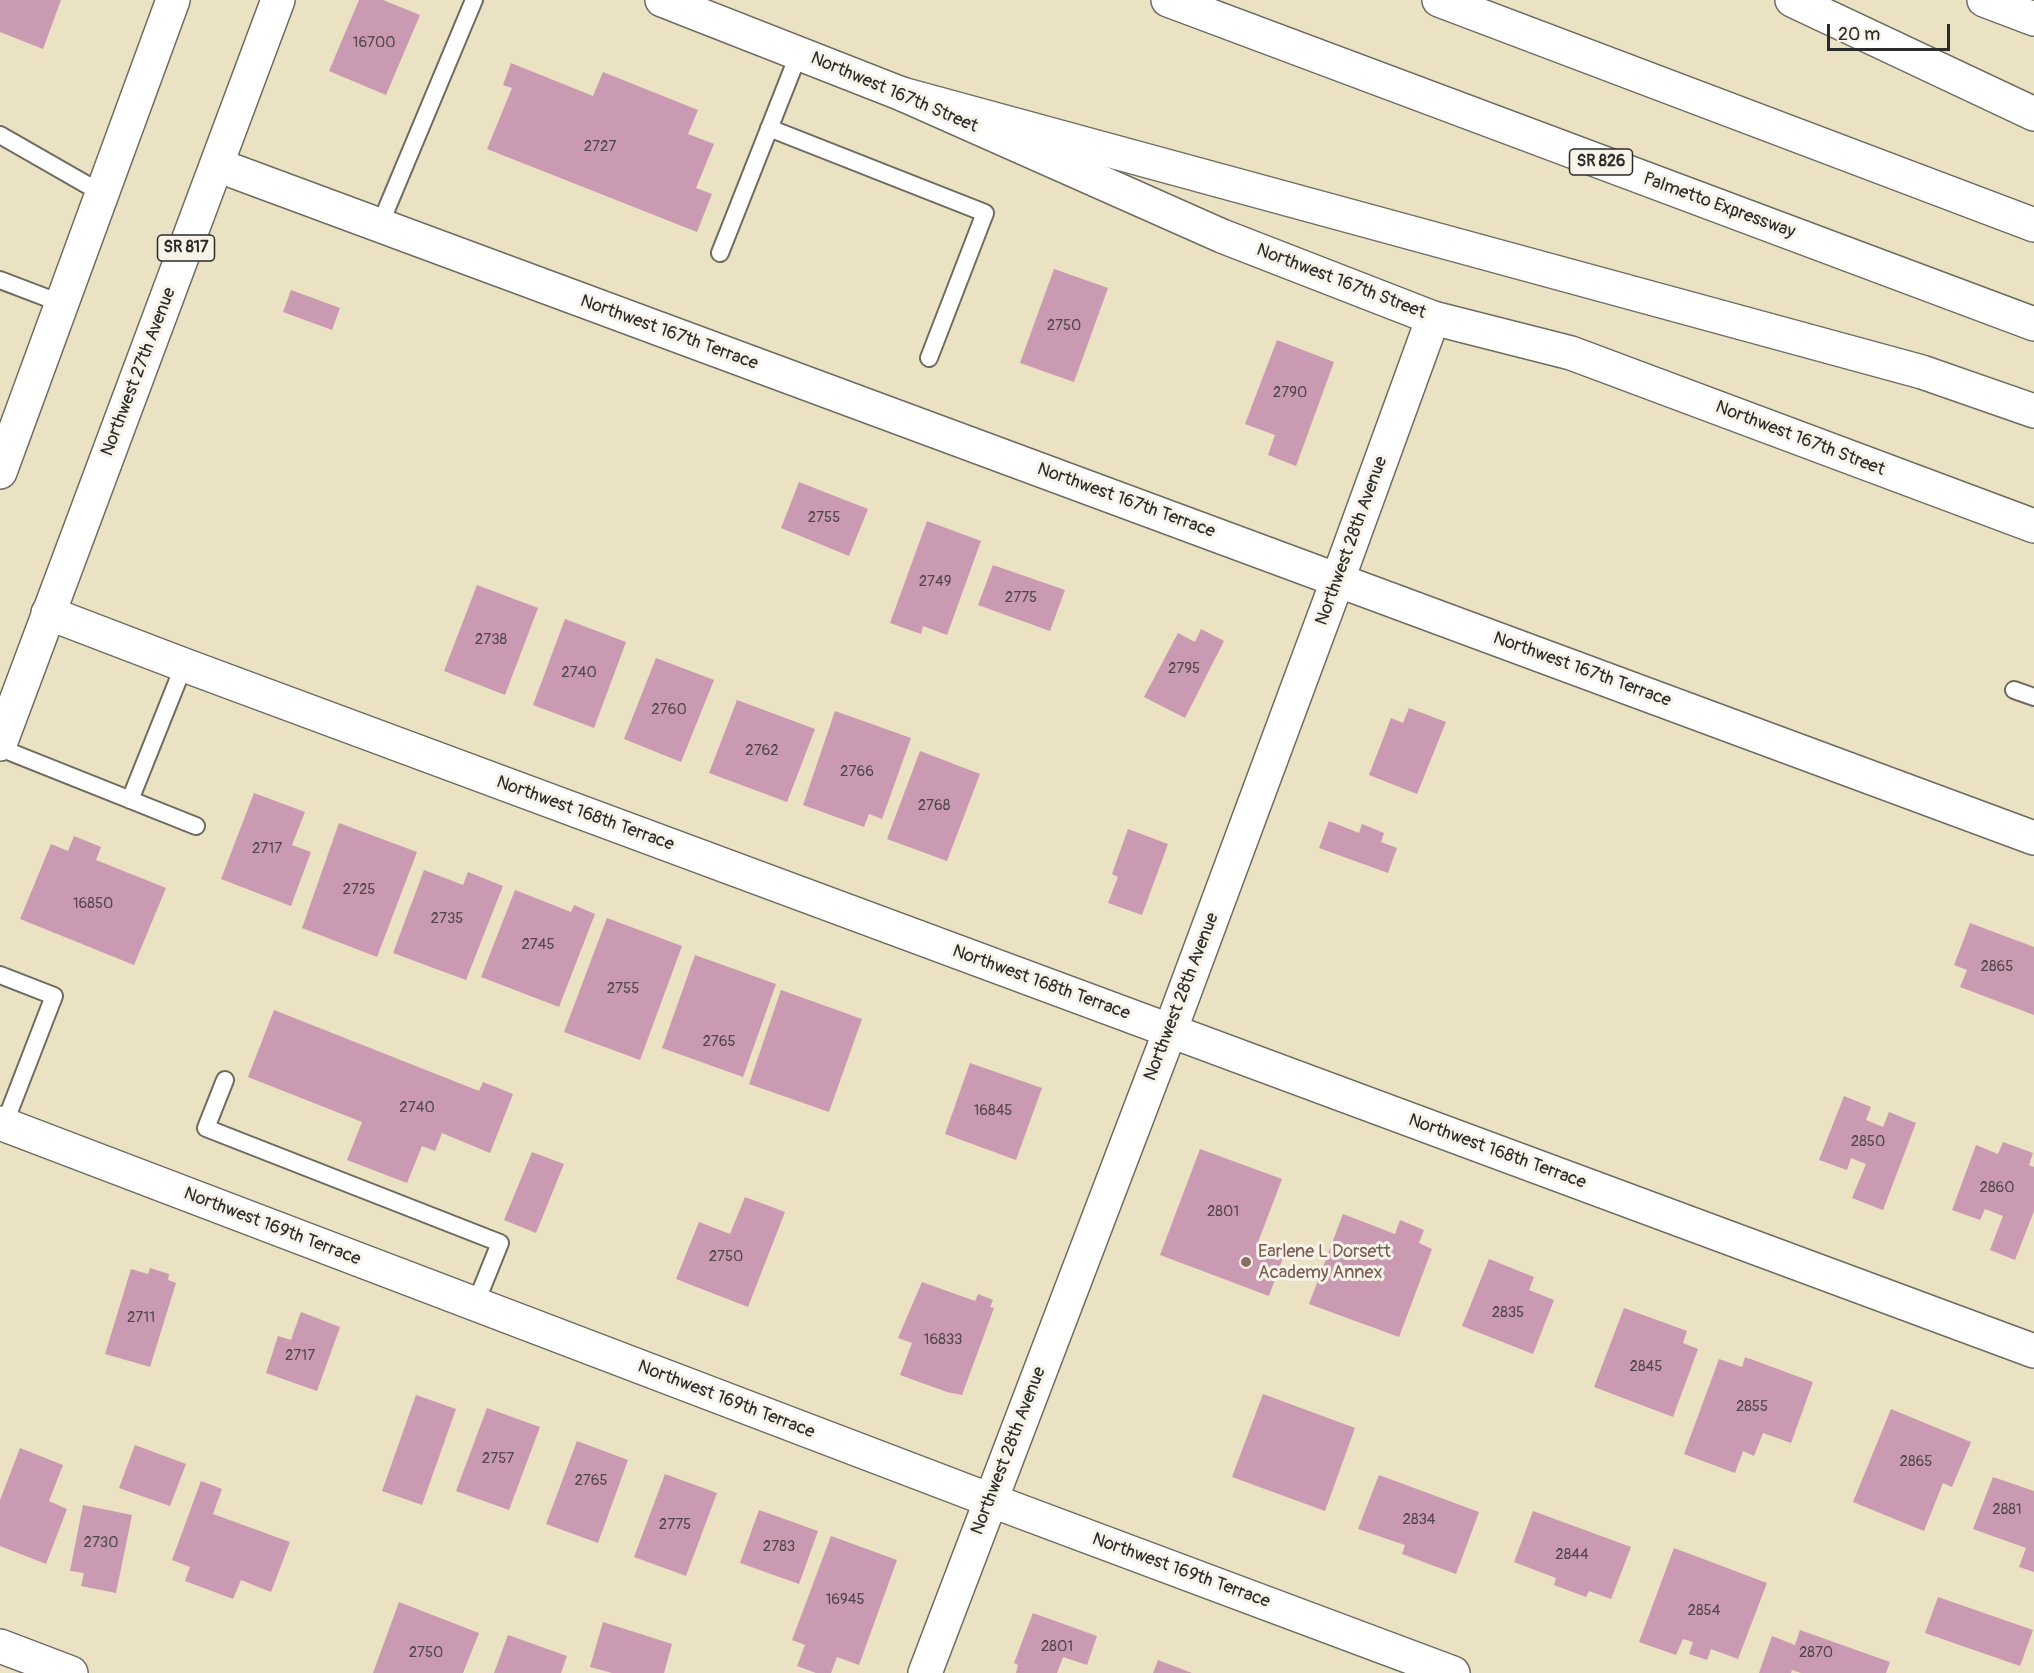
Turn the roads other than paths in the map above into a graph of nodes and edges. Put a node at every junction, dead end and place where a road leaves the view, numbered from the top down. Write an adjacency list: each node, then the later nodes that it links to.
1 (278, 0): 15 (main road, Northwest 27th Avenue / SR 817)
2 (474, 0): 18 (lane)
3 (662, 0): 10 (main road, Northwest 167th Street)
4 (1168, 0): 23 (main road, Palmetto Expressway / SR 826)
5 (1439, 0): 17 (main road)
6 (1792, 0): 12 (main road)
7 (1984, 0): 9 (main road)
8 (167, 2): 16 (main road)
9 (2034, 19)
10 (799, 53): 11 (main road, Northwest 167th Street); 13 (lane)
11 (902, 94): 22 (main road, Northwest 167th Street); 25 (main road)
12 (2034, 114)
13 (769, 129): 19 (lane); 24 (lane)
14 (0, 135): 16 (lane)
15 (217, 165): 18 (main road, Northwest 167th Terrace); 29 (main road, Northwest 27th Avenue / SR 817)
16 (103, 194): 21 (main road)
17 (2034, 225)
18 (379, 227): 28 (main road, Northwest 167th Terrace)
19 (720, 254)
20 (0, 280): 21 (lane)
21 (63, 304): 26 (main road)
22 (1433, 318): 27 (main road, Northwest 167th Street); 28 (main road, Northwest 28th Avenue)
23 (2034, 324)
24 (929, 358)
25 (2034, 411)
26 (0, 472)
27 (2034, 526)
28 (1338, 579): 36 (main road, Northwest 167th Terrace); 38 (main road, Northwest 28th Avenue)
29 (48, 613): 30 (main road, Northwest 168th Terrace); 33 (main road, Northwest 27th Avenue / SR 817)
30 (184, 665): 34 (lane); 38 (main road, Northwest 168th Terrace)
31 (2014, 690): 32 (lane)
32 (2034, 697)
33 (0, 746): 34 (lane)
34 (130, 800): 35 (lane)
35 (196, 826)
36 (2034, 838)
37 (0, 975): 40 (lane)
38 (1170, 1030): 42 (main road, Northwest 168th Terrace); 43 (main road, Northwest 28th Avenue)
39 (225, 1080): 41 (lane)
40 (2, 1124): 41 (main road, Northwest 169th Terrace)
41 (475, 1305): 43 (main road, Northwest 169th Terrace)
42 (2034, 1351)
43 (990, 1500): 46 (main road, Northwest 28th Avenue); 47 (main road, Northwest 169th Terrace)
44 (0, 1646): 45 (main road)
45 (71, 1673)
46 (925, 1673)
47 (1454, 1673)

